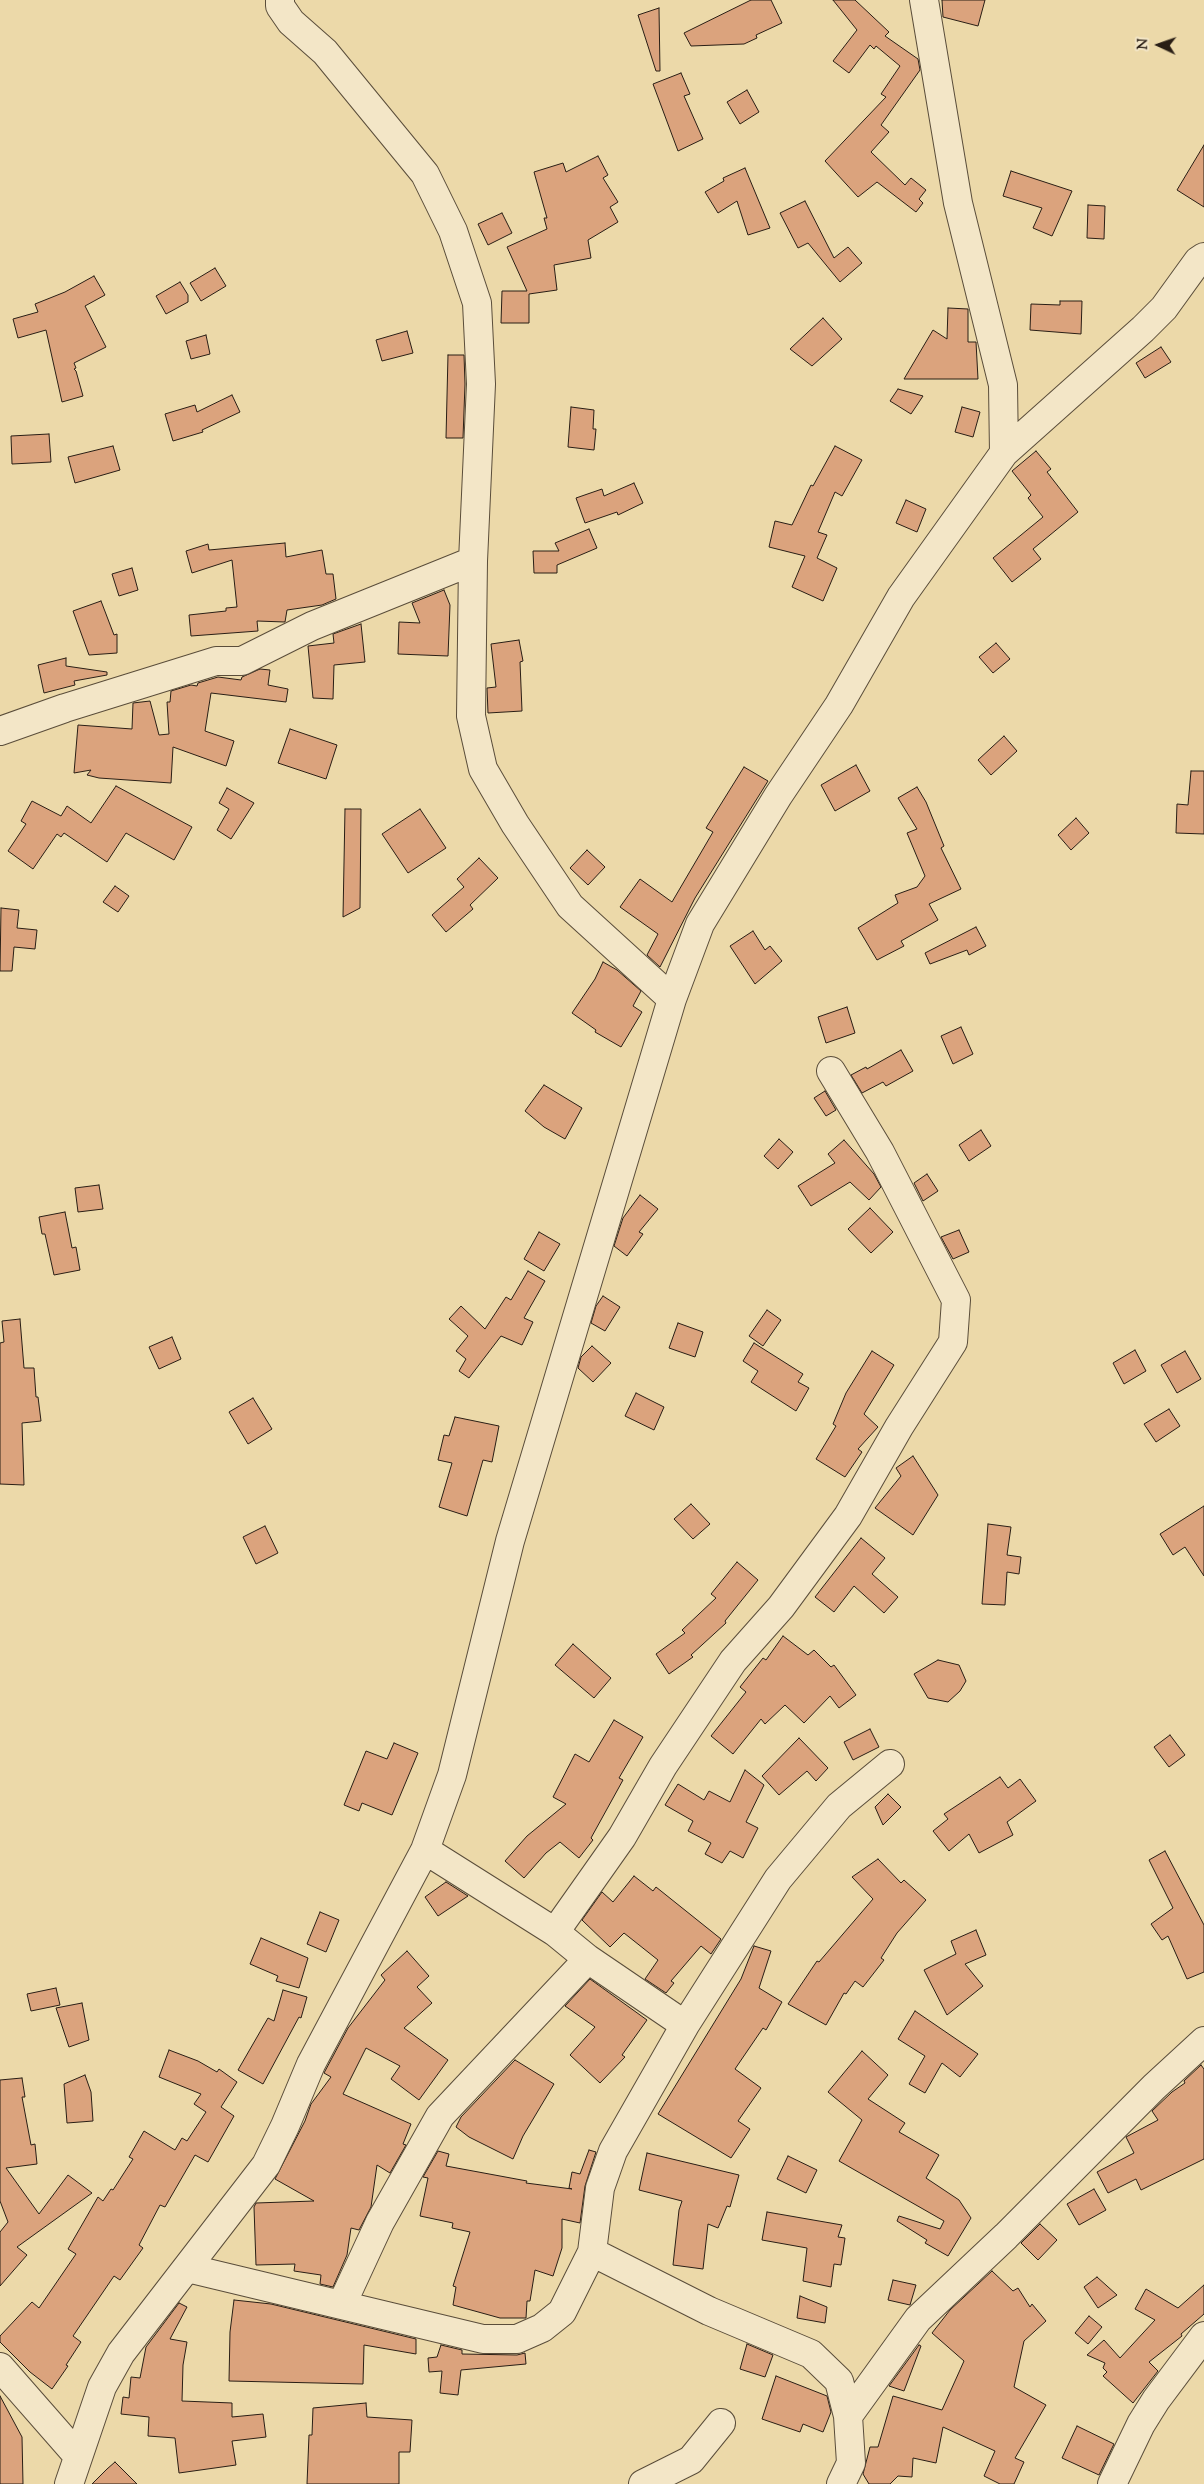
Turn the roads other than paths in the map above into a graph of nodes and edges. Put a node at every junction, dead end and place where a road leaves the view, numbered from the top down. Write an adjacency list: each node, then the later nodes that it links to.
1 (280, 0): 5 (street)
2 (924, 0): 4 (street)
3 (1204, 257): 4 (street)
4 (1004, 453): 7 (street)
5 (473, 561): 6 (street); 7 (street)
6 (0, 731)
7 (672, 999): 10 (street)
8 (831, 1071): 11 (street)
9 (890, 1764): 13 (street)
10 (424, 1850): 11 (street); 16 (street)
11 (556, 1932): 12 (street)
12 (588, 1959): 13 (street); 17 (street)
13 (685, 2025): 15 (street)
14 (1204, 2041): 20 (street)
15 (592, 2252): 17 (street); 20 (street)
16 (187, 2268): 17 (street); 22 (street)
17 (342, 2304)
18 (1204, 2336): 26 (street)
19 (0, 2366): 22 (street)
20 (848, 2416): 25 (street)
21 (721, 2423): 24 (street)
22 (78, 2456): 23 (street)
23 (69, 2484)
24 (643, 2484)
25 (841, 2484)
26 (1112, 2484)

